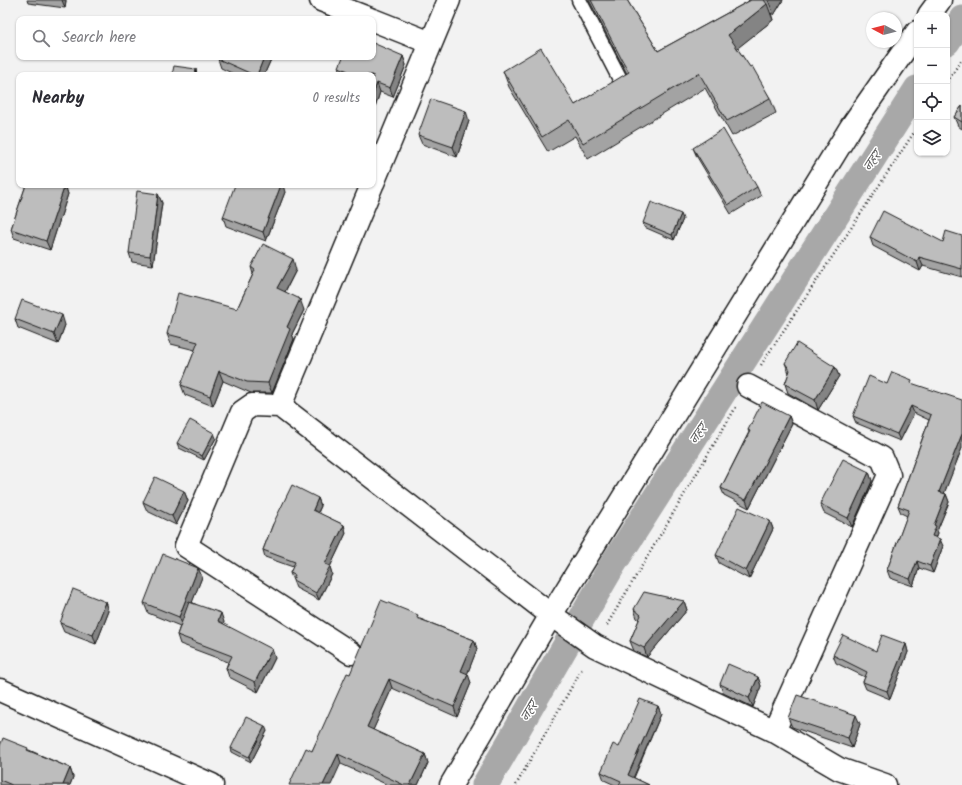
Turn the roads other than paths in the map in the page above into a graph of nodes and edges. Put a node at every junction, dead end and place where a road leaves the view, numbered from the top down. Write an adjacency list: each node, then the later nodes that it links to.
1 (321, 0): 6 (street)
2 (449, 0): 9 (street)
3 (579, 0): 10 (lane)
4 (940, 0): 5 (street)
5 (931, 12)
6 (362, 16)
7 (376, 21): 9 (street)
8 (914, 36): 15 (street)
9 (431, 43): 11 (street)
10 (622, 83)
11 (376, 177)
12 (371, 188): 14 (street)
13 (748, 386): 18 (street)
14 (280, 406): 15 (street); 16 (street)
15 (551, 615): 18 (street); 20 (street)
16 (351, 653)
17 (0, 690): 19 (street)
18 (774, 732): 21 (street)
19 (212, 785)
20 (451, 785)
21 (885, 785)

